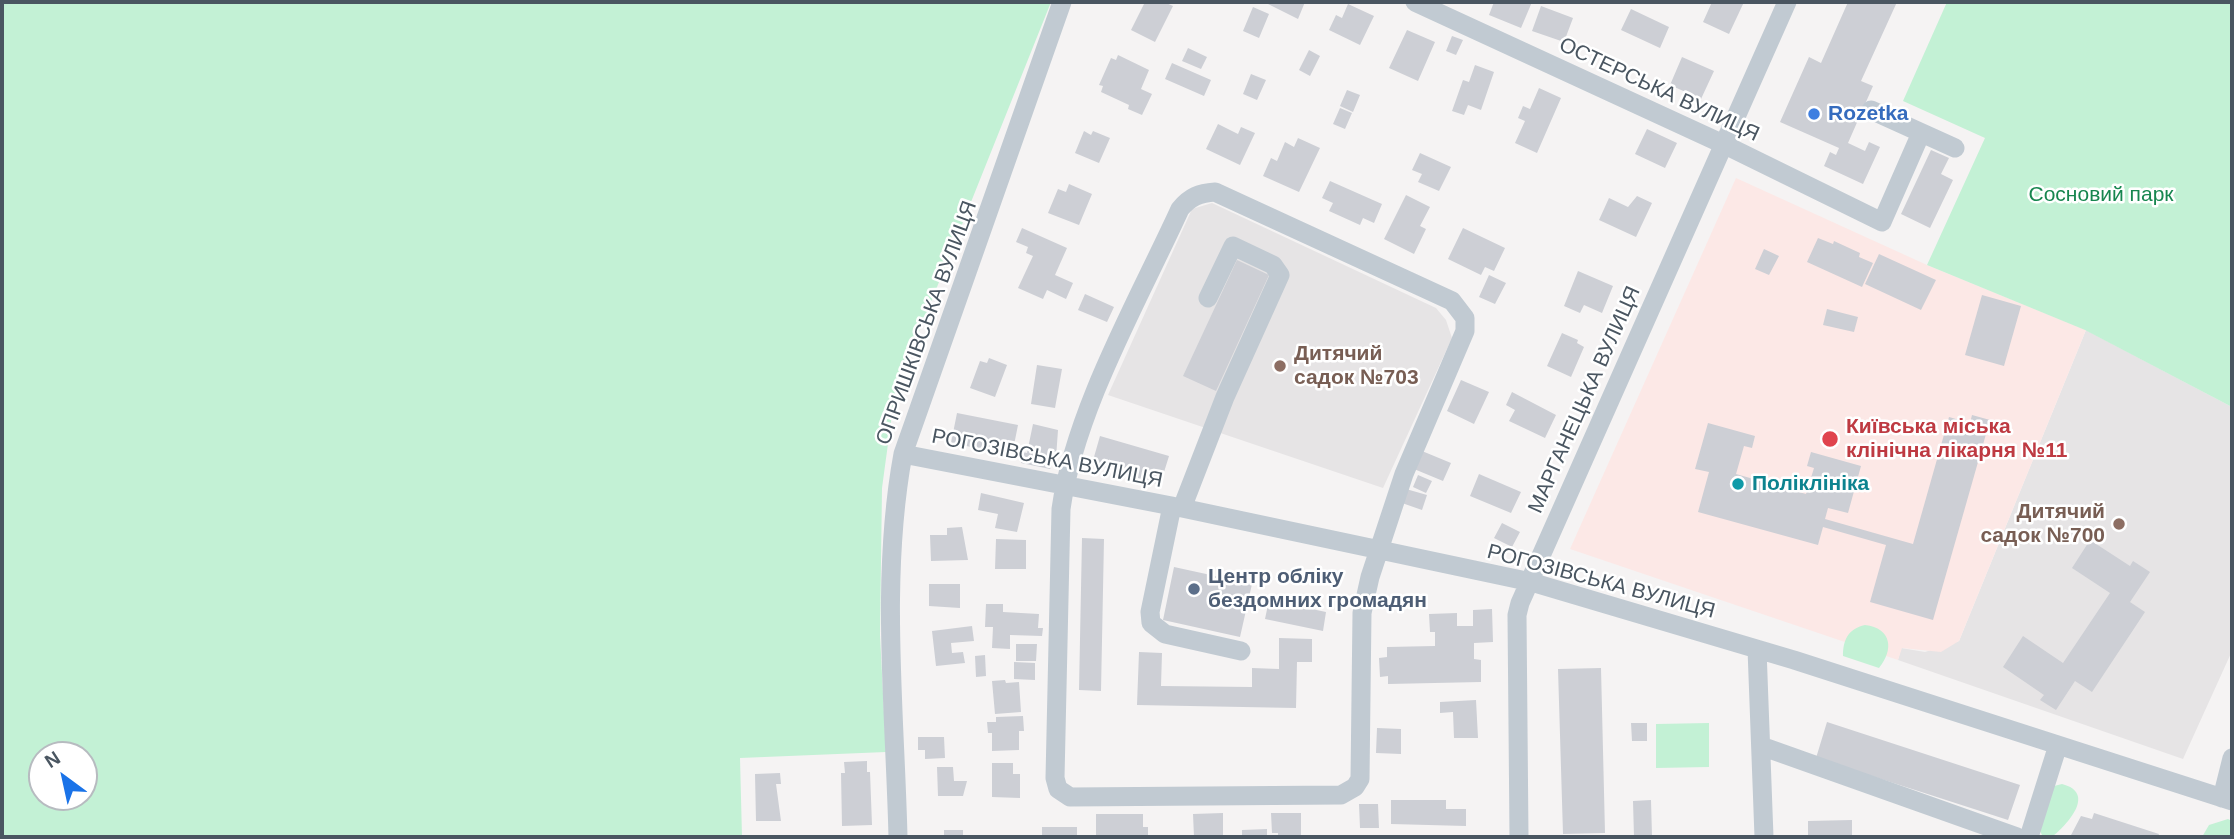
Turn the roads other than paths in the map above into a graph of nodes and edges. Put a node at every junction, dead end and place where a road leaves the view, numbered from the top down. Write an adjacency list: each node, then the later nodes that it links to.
1 (1062, 2): 9 (street, ОПРИШКІВСЬКА ВУЛИЦЯ)
2 (1415, 2): 6 (street, ОСТЕРСЬКА ВУЛИЦЯ)
3 (1787, 2): 6 (street, МАРГАНЕЦЬКА ВУЛИЦЯ)
4 (1871, 110): 5 (street)
5 (1921, 132): 6 (street, ОСТЕРСЬКА ВУЛИЦЯ); 7 (street)
6 (1723, 144): 13 (street, МАРГАНЕЦЬКА ВУЛИЦЯ)
7 (1955, 148)
8 (1208, 298): 11 (street)
9 (903, 454): 10 (street, РОГОЗІВСЬКА ВУЛИЦЯ); 20 (street, ОПРИШКІВСЬКА ВУЛИЦЯ)
10 (1064, 485): 11 (street, РОГОЗІВСЬКА ВУЛИЦЯ); 12 (street); 12 (street)
11 (1177, 507): 12 (street, РОГОЗІВСЬКА ВУЛИЦЯ); 15 (street)
12 (1378, 551): 13 (street, РОГОЗІВСЬКА ВУЛИЦЯ)
13 (1531, 582): 14 (street, РОГОЗІВСЬКА ВУЛИЦЯ); 21 (street, МАРГАНЕЦЬКА ВУЛИЦЯ)
14 (1757, 649): 16 (street, РОГОЗІВСЬКА ВУЛИЦЯ); 17 (street)
15 (1241, 651)
16 (2058, 745): 19 (street, РОГОЗІВСЬКА ВУЛИЦЯ); 24 (street)
17 (1761, 746): 22 (street); 23 (street)
18 (2232, 758): 19 (street)
19 (2227, 799)
20 (898, 837)
21 (1519, 837)
22 (1764, 837)
23 (2017, 837)
24 (2029, 837)

